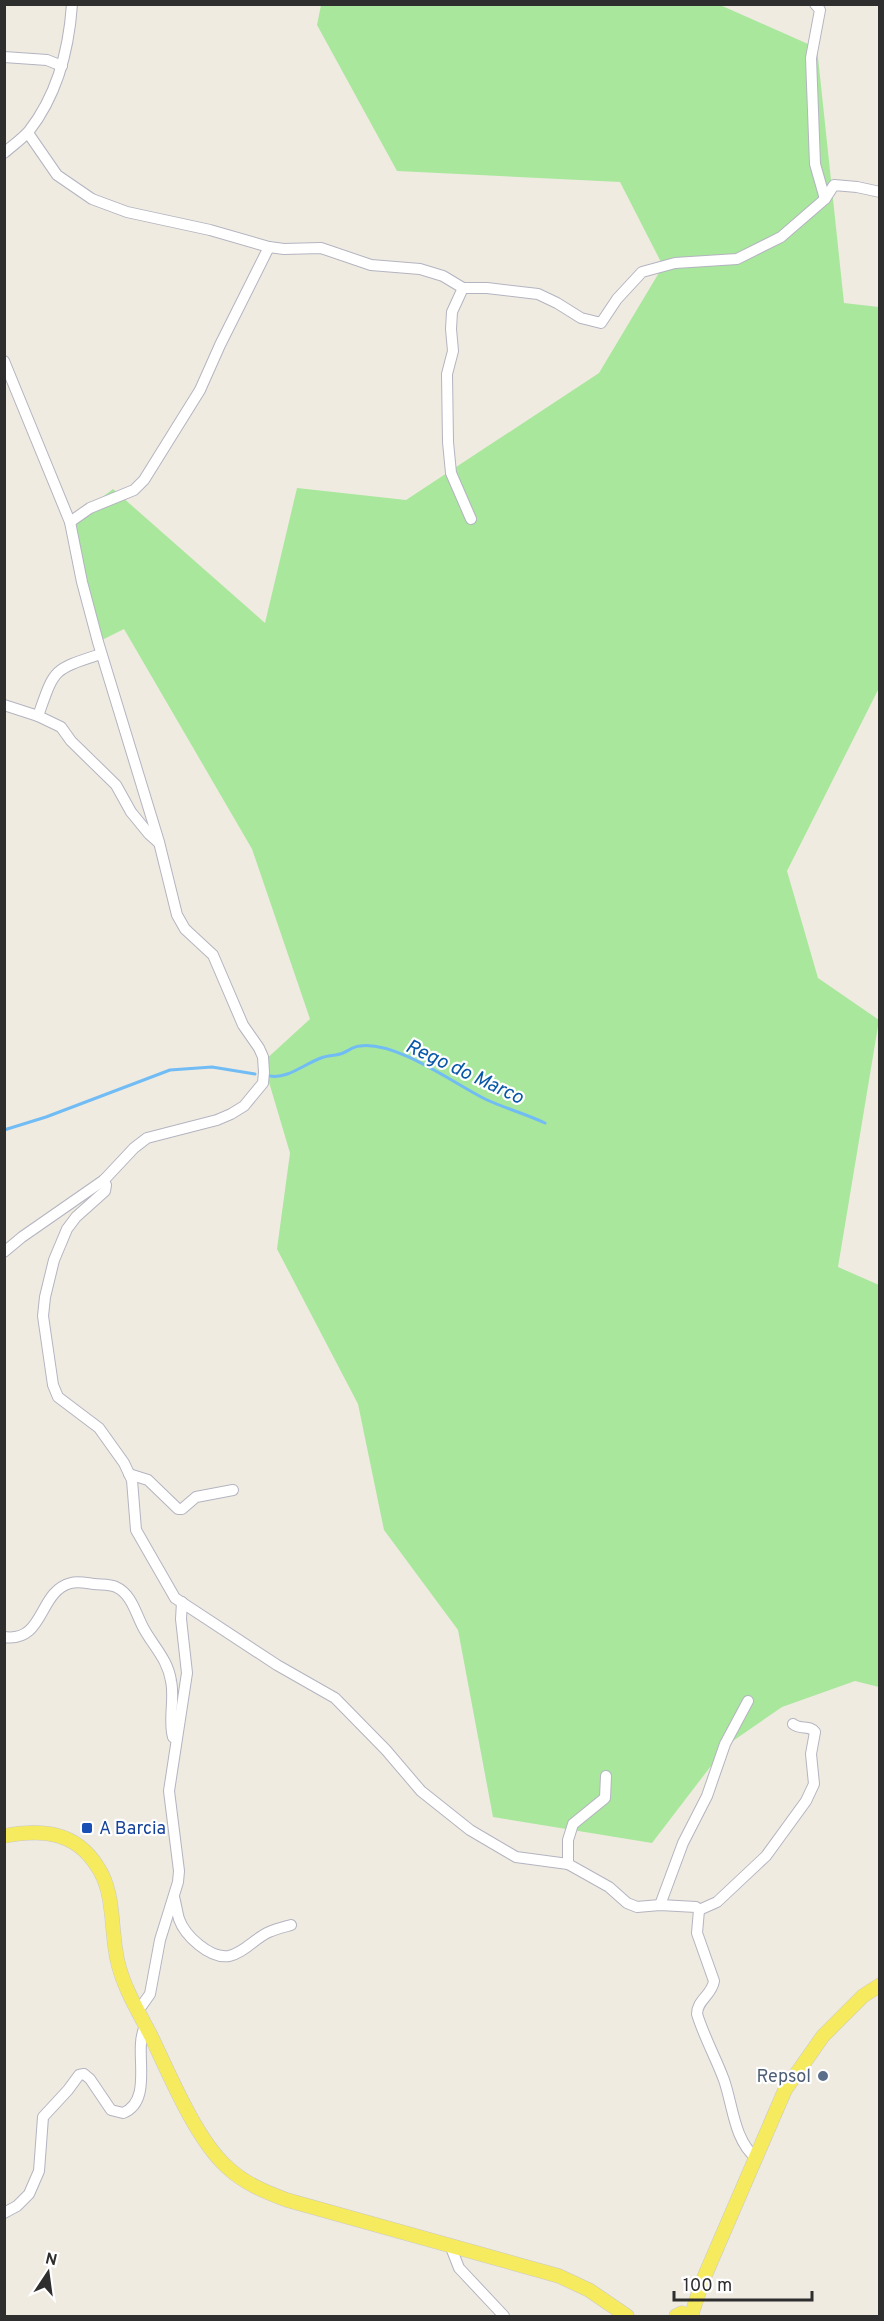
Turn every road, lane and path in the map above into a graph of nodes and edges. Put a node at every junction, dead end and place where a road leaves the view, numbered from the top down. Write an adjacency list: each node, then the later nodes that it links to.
1 (72, 4): 4 (street)
2 (815, 4): 8 (street)
3 (4, 57): 4 (street)
4 (62, 66): 5 (street)
5 (28, 133): 6 (street); 9 (street)
6 (4, 153)
7 (879, 192): 8 (street)
8 (825, 199): 10 (street)
9 (269, 247): 10 (street); 13 (street)
10 (463, 288): 12 (street)
11 (4, 361): 13 (street)
12 (471, 519)
13 (70, 522): 14 (street)
14 (101, 654): 16 (street); 17 (street)
15 (4, 705): 16 (street)
16 (38, 716): 17 (street)
17 (159, 842): 18 (street)
18 (104, 1180): 19 (street); 20 (street)
19 (4, 1252)
20 (129, 1474): 21 (street); 22 (street)
21 (233, 1490)
22 (182, 1602): 26 (street); 29 (street)
23 (4, 1637): 26 (street)
24 (748, 1701): 31 (street)
25 (793, 1724): 32 (street)
26 (175, 1742): 30 (street)
27 (606, 1776): 29 (street)
28 (4, 1836): 35 (main road)
29 (568, 1864): 31 (street)
30 (174, 1897): 33 (street); 35 (street)
31 (660, 1905): 32 (street)
32 (699, 1910): 37 (street)
33 (291, 1925)
34 (879, 1985): 37 (main road)
35 (138, 2011): 36 (main road)
36 (145, 2025): 38 (street); 39 (main road)
37 (756, 2157): 40 (main road)
38 (4, 2212)
39 (450, 2245): 41 (street); 42 (main road)
40 (682, 2315)
41 (504, 2316)
42 (627, 2316)

